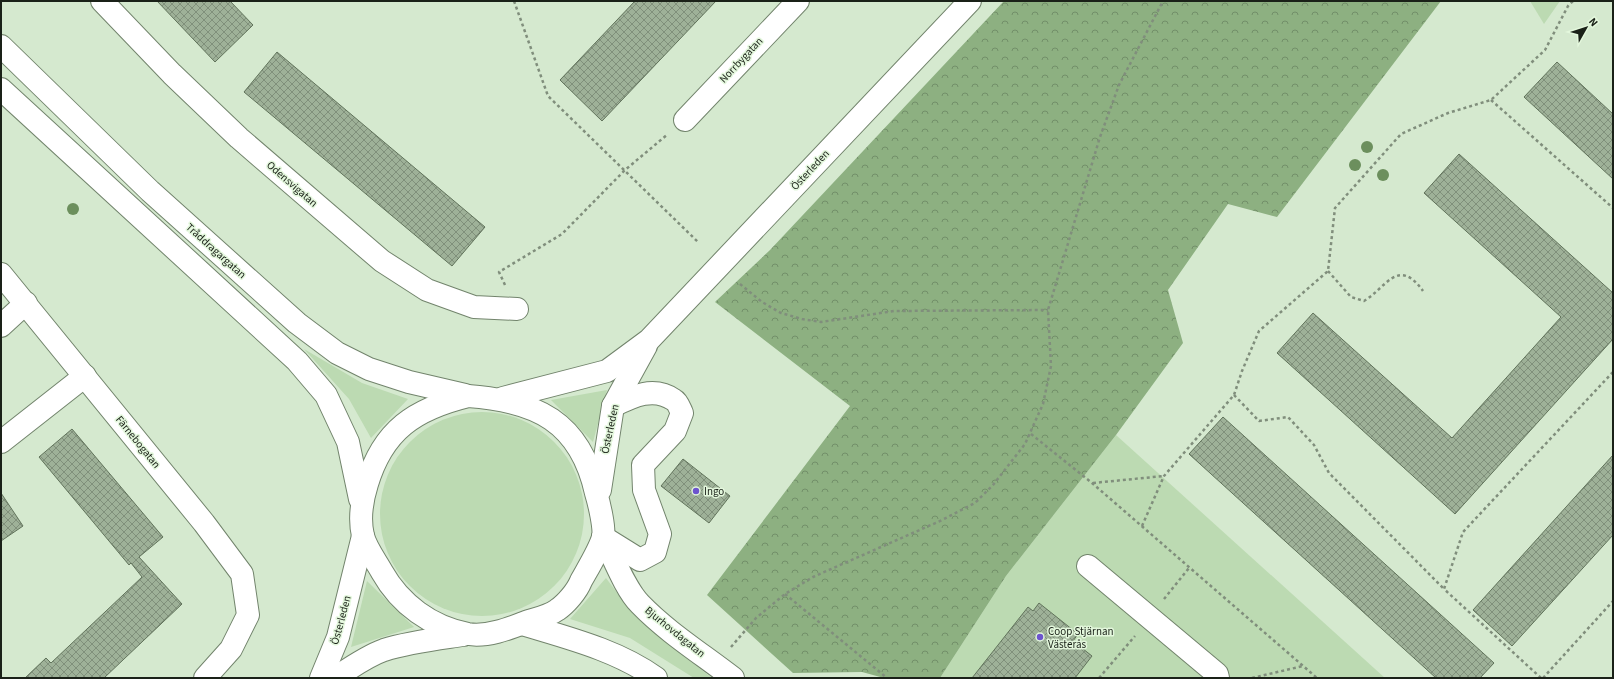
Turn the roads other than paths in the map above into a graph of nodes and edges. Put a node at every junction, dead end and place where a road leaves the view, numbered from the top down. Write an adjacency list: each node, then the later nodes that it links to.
1 (102, 1): 9 (main road, Odensvigatan)
2 (798, 1): 6 (main road, Norrbygatan)
3 (970, 1): 11 (main road, Österleden)
4 (1, 46): 13 (main road, Tråddragargatan)
5 (1, 89): 17 (main road)
6 (685, 120)
7 (1, 274): 8 (main road, Färnebogatan)
8 (26, 303): 10 (main road); 12 (main road, Färnebogatan)
9 (517, 309)
10 (1, 326)
11 (649, 340): 14 (main road, Österleden); 15 (main road, Österleden)
12 (85, 376): 16 (main road); 24 (main road, Färnebogatan)
13 (468, 396): 14 (main road); 17 (main road)
14 (500, 398): 18 (main road)
15 (613, 406): 18 (main road, Österleden); 20 (main road)
16 (1, 442)
17 (361, 502): 19 (main road)
18 (598, 502): 20 (main road, Bjurhovdagatan)
19 (363, 536): 23 (main road); 25 (main road, Österleden)
20 (603, 537): 22 (main road); 28 (main road, Bjurhovdagatan)
21 (1088, 566): 29 (main road)
22 (522, 624): 23 (main road); 27 (main road)
23 (469, 634): 26 (main road)
24 (204, 678)
25 (321, 678)
26 (335, 678)
27 (656, 678)
28 (733, 678)
29 (1218, 678)

